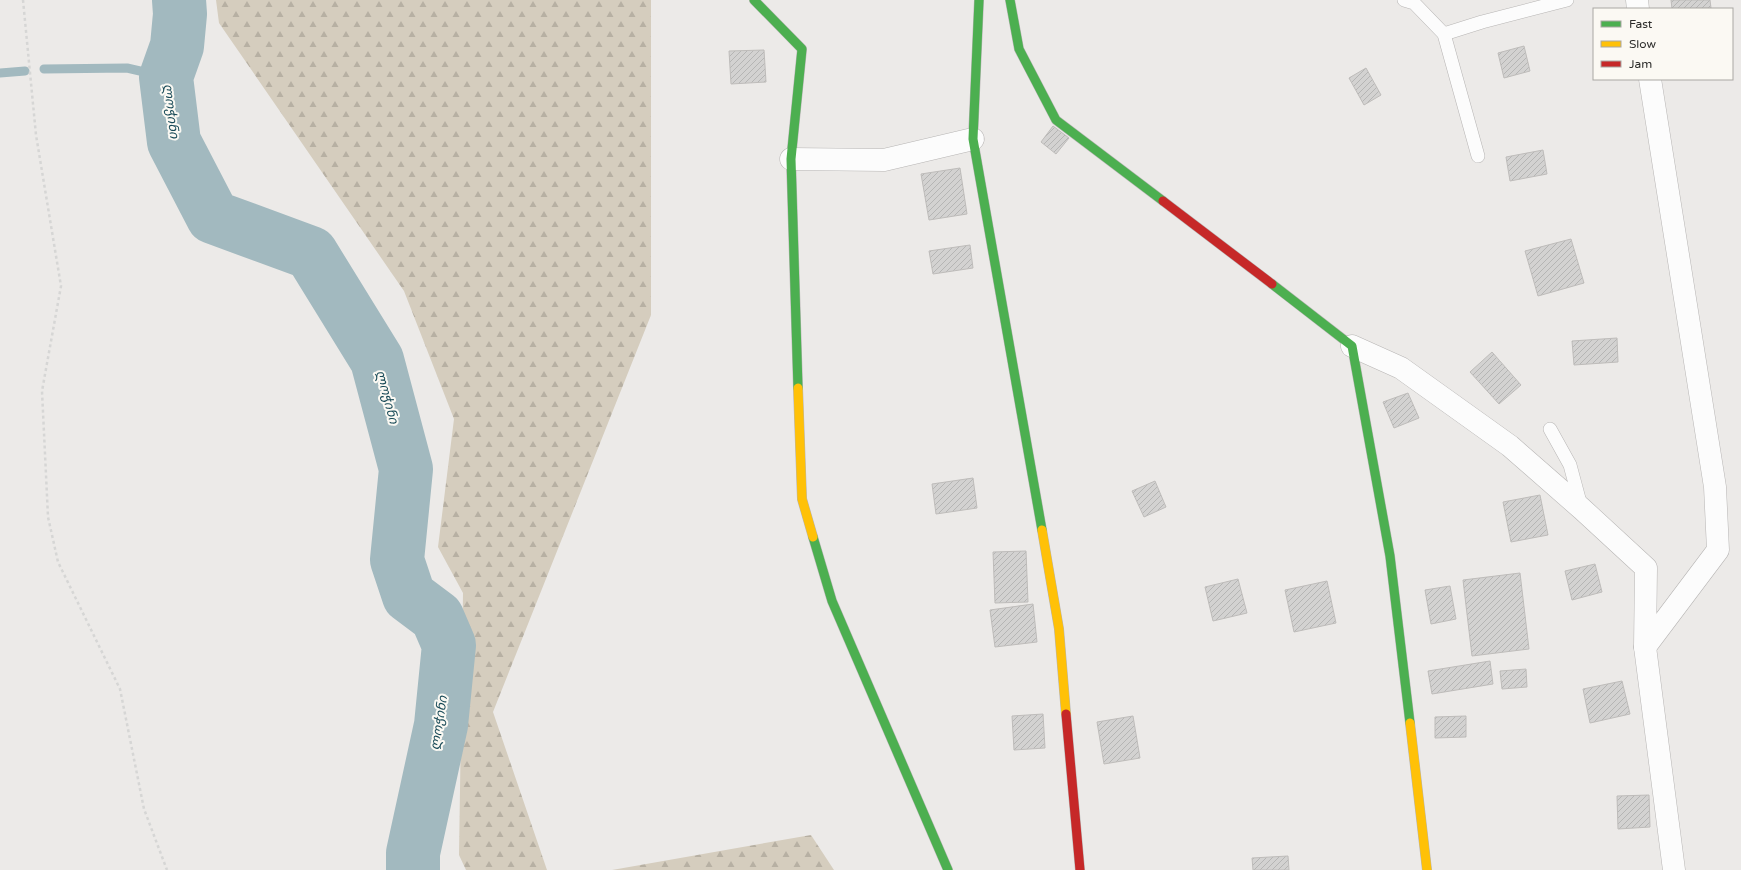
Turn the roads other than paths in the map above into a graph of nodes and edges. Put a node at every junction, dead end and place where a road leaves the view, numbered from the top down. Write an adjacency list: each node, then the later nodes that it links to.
1 (754, 0): 10 (street)
2 (979, 0): 8 (street)
3 (1010, 0): 11 (street)
4 (1404, 0): 6 (lane)
5 (1567, 0): 6 (lane)
6 (1444, 34): 9 (lane)
7 (1650, 80): 14 (street)
8 (973, 139): 10 (street); 16 (street)
9 (1478, 156)
10 (791, 159): 15 (street)
11 (1352, 346): 13 (street); 17 (street)
12 (1550, 428): 13 (lane)
13 (1582, 508): 14 (street)
14 (1645, 647): 18 (street)
15 (948, 870)
16 (1080, 870)
17 (1427, 870)
18 (1674, 870)

